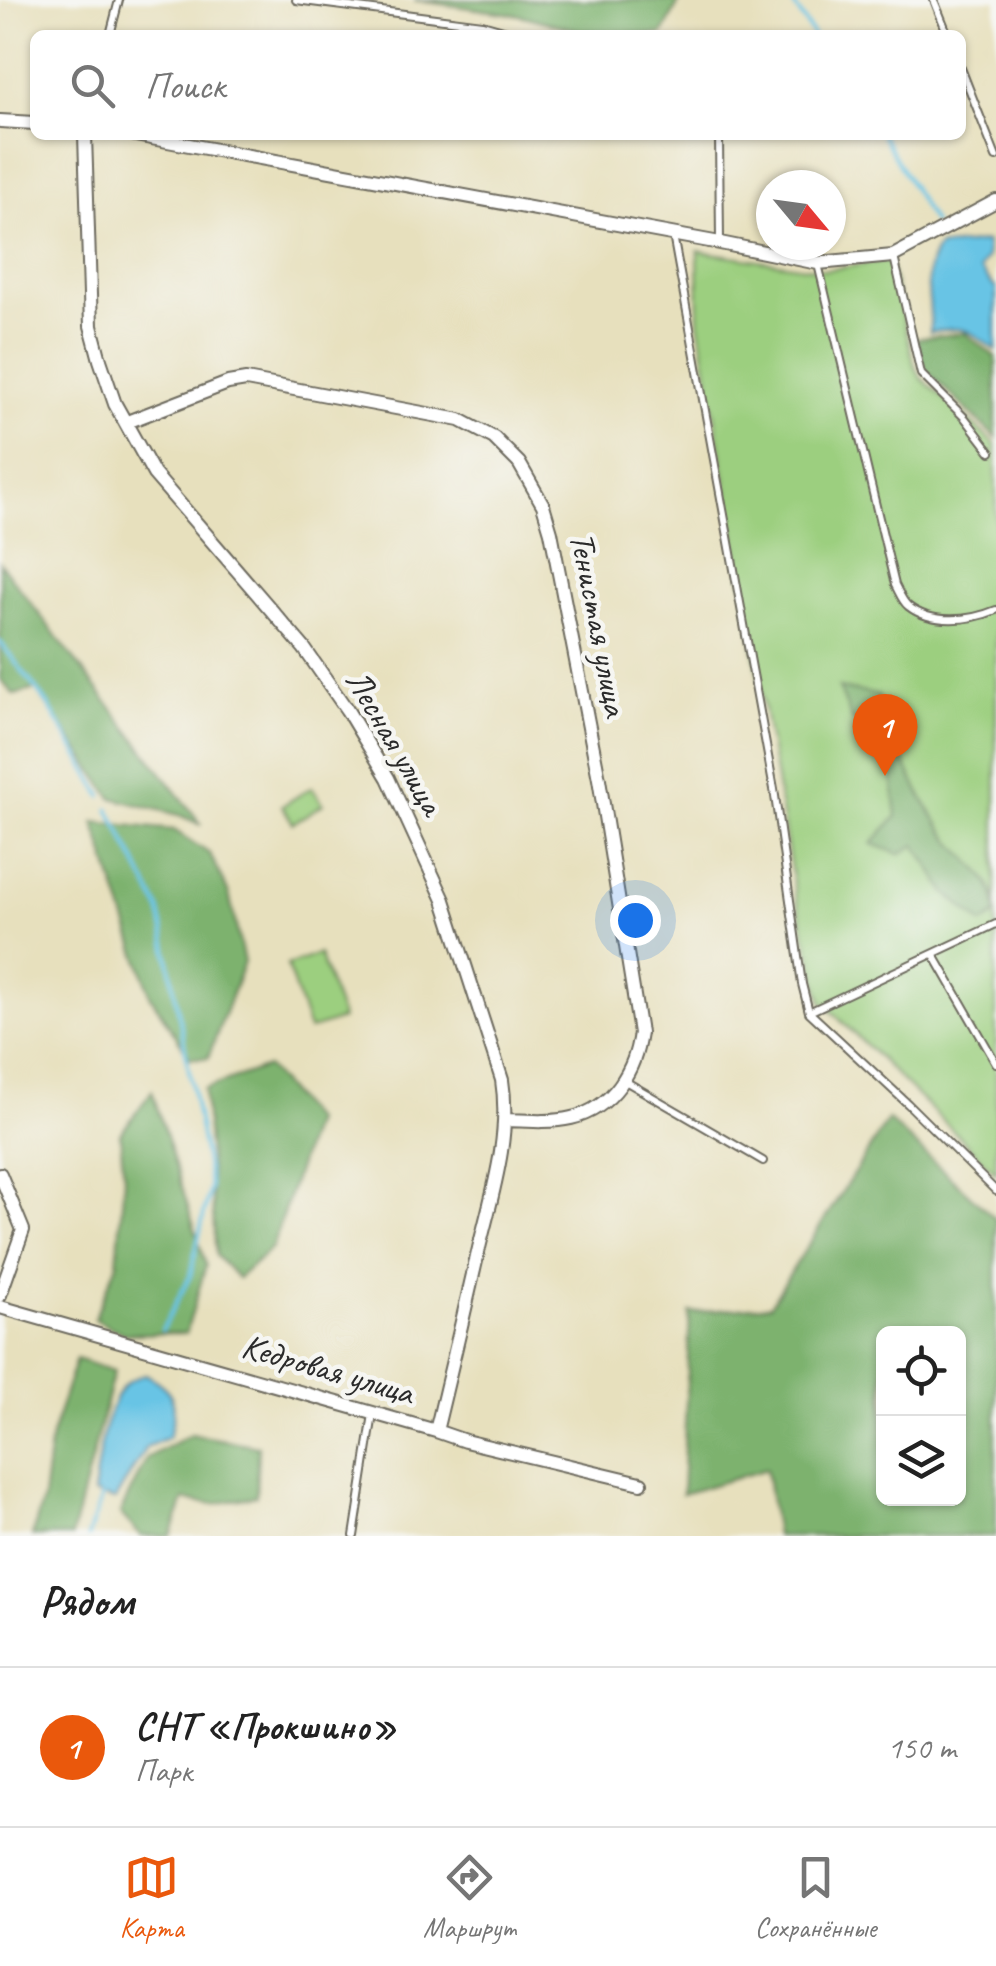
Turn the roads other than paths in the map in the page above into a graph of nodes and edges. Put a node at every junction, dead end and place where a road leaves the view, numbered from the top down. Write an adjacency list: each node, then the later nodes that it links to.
1 (119, 0): 4 (lane)
2 (296, 0): 5 (lane)
3 (934, 0): 6 (lane)
4 (111, 30)
5 (503, 30)
6 (946, 30)
7 (966, 81): 13 (lane)
8 (0, 121): 9 (street)
9 (30, 123)
10 (85, 140): 19 (street, Лесная улица)
11 (162, 140): 15 (street)
12 (719, 140): 16 (lane)
13 (996, 157)
14 (996, 201): 17 (street)
15 (673, 235): 16 (street); 24 (lane)
16 (720, 243): 18 (street)
17 (894, 256): 18 (street); 20 (lane)
18 (818, 263): 21 (lane)
19 (126, 422): 26 (street, Тенистая улица); 27 (street, Лесная улица)
20 (991, 452)
21 (996, 610)
22 (996, 924): 23 (lane)
23 (934, 955): 24 (lane); 25 (lane)
24 (809, 1012): 30 (lane)
25 (996, 1063)
26 (624, 1080): 27 (street, Тенистая улица); 28 (lane)
27 (505, 1120): 34 (street, Лесная улица)
28 (763, 1162)
29 (0, 1174): 31 (street)
30 (996, 1191)
31 (0, 1296)
32 (0, 1307): 33 (street, Кедровая улица)
33 (374, 1413): 34 (street, Кедровая улица); 36 (lane)
34 (436, 1431): 35 (street, Кедровая улица)
35 (641, 1482)
36 (354, 1536)

